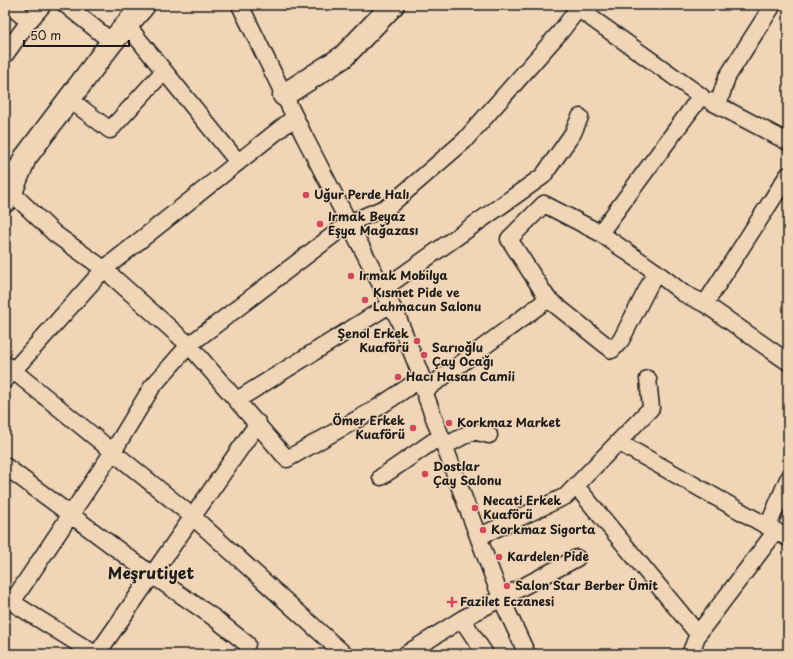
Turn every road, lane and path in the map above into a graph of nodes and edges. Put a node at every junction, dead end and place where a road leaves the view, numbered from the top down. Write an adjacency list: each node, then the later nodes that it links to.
1 (8, 5): 9 (street)
2 (43, 5): 9 (street)
3 (66, 5): 11 (street)
4 (144, 5): 10 (street)
5 (240, 5): 14 (street)
6 (393, 5): 14 (street)
7 (773, 5): 17 (street)
8 (578, 6): 15 (street); 26 (street)
9 (29, 21): 12 (street)
10 (126, 24): 11 (street); 13 (street)
11 (112, 42): 16 (street)
12 (5, 55)
13 (164, 71): 16 (street); 21 (street)
14 (284, 95): 18 (street)
15 (701, 96): 17 (street); 27 (street)
16 (69, 99): 23 (street)
17 (718, 105): 20 (street)
18 (294, 117): 21 (street); 26 (street)
19 (580, 117): 24 (street)
20 (788, 142)
21 (238, 162): 28 (street)
22 (788, 175): 33 (street)
23 (10, 185): 28 (street)
24 (525, 189): 25 (street); 30 (street)
25 (544, 204): 27 (street); 31 (street)
26 (349, 223): 30 (street); 34 (street)
27 (600, 233): 29 (street)
28 (104, 269): 34 (street); 36 (street)
29 (656, 272): 31 (street); 33 (street)
30 (383, 289): 32 (street)
31 (548, 299): 38 (street)
32 (391, 304): 38 (street); 39 (street)
33 (705, 304): 35 (street)
34 (189, 345): 39 (street); 44 (street)
35 (788, 362)
36 (8, 371): 44 (street)
37 (648, 379): 43 (street)
38 (424, 385): 40 (street); 42 (street)
39 (237, 400): 40 (street)
40 (258, 423): 50 (street)
41 (489, 435): 42 (street)
42 (443, 441): 46 (street); 52 (street)
43 (618, 442): 48 (street); 51 (street)
44 (114, 450): 49 (street); 50 (street)
45 (5, 466): 49 (street)
46 (381, 477)
47 (788, 479): 51 (street)
48 (576, 486): 52 (street); 58 (street)
49 (70, 515): 54 (street); 56 (street)
50 (193, 517): 54 (street); 62 (street)
51 (777, 532): 58 (street)
52 (480, 536): 55 (street)
53 (578, 558): 55 (street)
54 (152, 575): 59 (street); 61 (street)
55 (501, 598): 57 (street); 60 (street)
56 (8, 600): 61 (street)
57 (462, 619): 63 (street); 64 (street)
58 (698, 634): 65 (street)
59 (247, 644)
60 (522, 652)
61 (96, 654)
62 (344, 654)
63 (406, 654)
64 (485, 654)
65 (690, 654)

